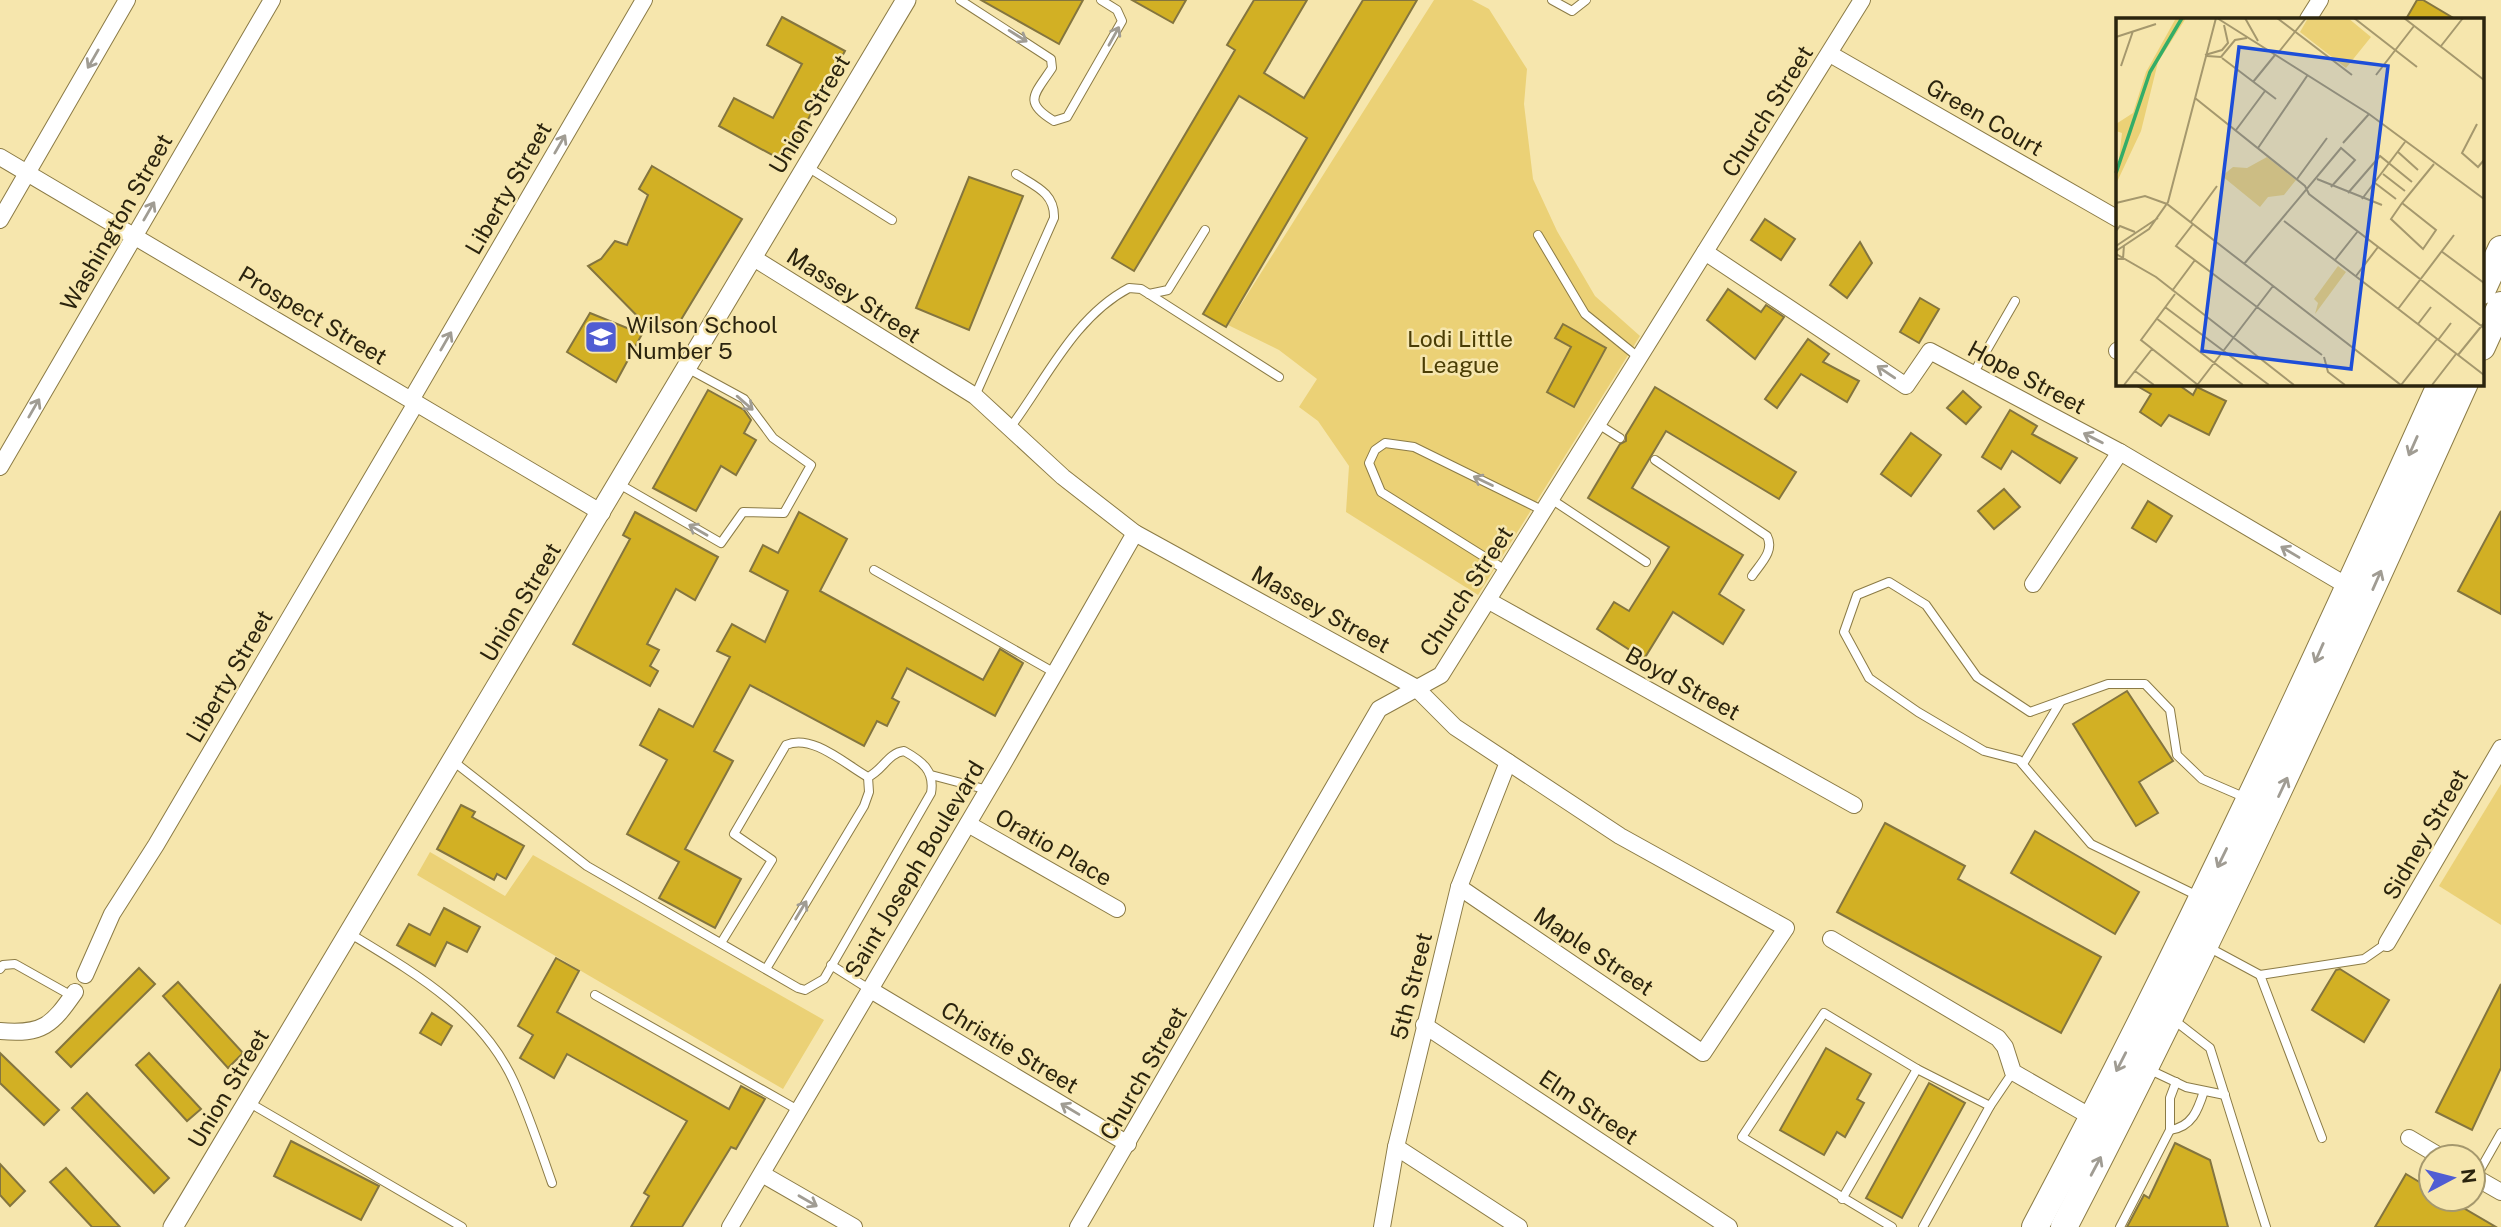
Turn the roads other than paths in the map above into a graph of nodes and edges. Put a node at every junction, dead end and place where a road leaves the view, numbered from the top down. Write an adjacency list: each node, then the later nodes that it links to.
1 (127, 0): 15 (street, one-way to 15)
2 (272, 0): 22 (street, Washington Street, one-way to 2)
3 (644, 0): 38 (street, Liberty Street, one-way to 3)
4 (906, 0): 14 (street, Union Street)
5 (960, 0): 6 (lane, one-way to 6)
6 (1101, 0)
7 (1552, 0): 8 (lane)
8 (1586, 0)
9 (1862, 0): 12 (street, Church Street)
10 (2320, 0): 11 (street)
11 (2309, 18)
12 (1830, 54): 17 (street, Green Court); 24 (street, Church Street)
13 (0, 157): 15 (street, Prospect Street)
14 (806, 166): 19 (lane); 25 (street, Union Street)
15 (28, 173): 18 (street); 22 (street, Prospect Street)
16 (1016, 174): 37 (lane)
17 (2116, 218)
18 (0, 220)
19 (892, 220)
20 (1205, 230): 27 (lane)
21 (1538, 235): 31 (lane)
22 (134, 236): 38 (street, Prospect Street); 44 (street, Washington Street, one-way to 22)
23 (2501, 248): 26 (highway)
24 (1705, 252): 31 (street, Church Street); 33 (street, Hope Street, one-way to 24)
25 (752, 257): 32 (street, Union Street); 37 (street, Massey Street)
26 (2484, 286)
27 (1149, 294): 34 (lane); 40 (lane)
28 (2015, 301): 33 (lane)
29 (2499, 316): 30 (highway)
30 (2484, 343)
31 (1638, 358): 39 (street, Church Street)
32 (687, 368): 45 (street, Union Street); 45 (lane, one-way to 45)
33 (1973, 374): 42 (street, Hope Street, one-way to 33)
34 (1279, 377)
35 (2440, 385): 54 (highway, one-way to 54)
36 (2464, 385): 76 (highway, one-way to 36)
37 (975, 396): 40 (street, Massey Street)
38 (414, 401): 47 (street, Prospect Street); 80 (street, Liberty Street)
39 (1598, 424): 41 (lane); 46 (street, Church Street)
40 (1010, 428): 48 (street, Massey Street)
41 (1620, 438)
42 (2120, 452): 53 (street); 54 (street, Hope Street, one-way to 42)
43 (1655, 460): 52 (lane)
44 (0, 467)
45 (619, 484): 47 (street, Union Street)
46 (1548, 505): 49 (lane); 51 (street, Church Street); 51 (lane, one-way to 51)
47 (602, 513): 60 (street, Union Street)
48 (1135, 533): 56 (street, Saint Joseph Boulevard); 57 (street, Massey Street)
49 (1646, 562)
50 (874, 570): 56 (lane)
51 (1507, 571): 55 (street, Church Street)
52 (1752, 576)
53 (2033, 584)
54 (2349, 587): 66 (highway, one-way to 66)
55 (1489, 601): 57 (street, Church Street); 67 (street, Boyd Street)
56 (1055, 673): 65 (street, Saint Joseph Boulevard)
57 (1415, 687): 61 (street, Massey Street); 104 (street, Church Street)
58 (2060, 701): 62 (lane); 62 (lane); 66 (lane)
59 (2501, 748): 75 (street, Sidney Street)
60 (453, 761): 72 (street, Union Street); 74 (lane)
61 (1508, 762): 69 (street, 5th Street); 88 (street, Massey Street)
62 (2023, 764): 70 (lane)
63 (931, 775): 64 (lane); 65 (lane); 77 (lane)
64 (868, 777): 74 (lane); 79 (lane, one-way to 64)
65 (988, 790): 68 (street, Saint Joseph Boulevard)
66 (2250, 799): 70 (highway, one-way to 70)
67 (1854, 805)
68 (968, 824): 71 (street, Oratio Place); 82 (street, Saint Joseph Boulevard)
69 (1459, 887): 86 (street, 5th Street); 88 (street, Maple Street)
70 (2202, 899): 98 (highway, one-way to 98)
71 (1117, 909)
72 (349, 933): 95 (street, Union Street); 108 (lane)
73 (1831, 939): 91 (street)
74 (722, 943): 79 (lane)
75 (2388, 943): 81 (lane)
76 (2207, 947): 81 (lane); 85 (highway)
77 (831, 965): 79 (lane); 82 (lane)
78 (0, 969): 83 (lane)
79 (766, 969)
80 (85, 975)
81 (2260, 975): 101 (lane)
82 (869, 989): 97 (street, Saint Joseph Boulevard); 104 (street, Christie Street, one-way to 82)
83 (74, 994): 87 (street)
84 (595, 995): 97 (lane)
85 (2172, 1018): 89 (highway); 94 (lane)
86 (1424, 1025): 105 (street, 5th Street); 117 (street, Elm Street)
87 (0, 1031)
88 (1703, 1054)
89 (2147, 1068): 92 (lane); 121 (highway, one-way to 89)
90 (1917, 1069): 96 (lane); 109 (lane); 109 (lane)
91 (2013, 1073): 96 (lane); 98 (street)
92 (2176, 1082): 93 (lane); 99 (lane)
93 (2204, 1091): 94 (lane); 99 (lane)
94 (2225, 1095): 123 (lane)
95 (248, 1101): 110 (street, Union Street); 111 (lane)
96 (1990, 1106): 119 (lane)
97 (798, 1110): 107 (street, Saint Joseph Boulevard)
98 (2092, 1118): 120 (highway)
99 (2170, 1130): 122 (lane)
100 (2501, 1133): 106 (lane)
101 (2322, 1138)
102 (2409, 1138): 103 (street)
103 (2417, 1143)
104 (1128, 1144): 114 (street, Church Street)
105 (1396, 1147): 115 (street, 5th Street); 116 (street)
106 (2487, 1155)
107 (762, 1174): 112 (street, Saint Joseph Boulevard); 113 (street, one-way to 113)
108 (552, 1183)
109 (1842, 1199): 118 (lane)
110 (173, 1227)
111 (463, 1227)
112 (730, 1227)
113 (854, 1227)
114 (1078, 1227)
115 (1382, 1227)
116 (1519, 1227)
117 (1729, 1227)
118 (1892, 1227)
119 (1923, 1227)
120 (2035, 1227)
121 (2064, 1227)
122 (2120, 1227)
123 (2266, 1227)

